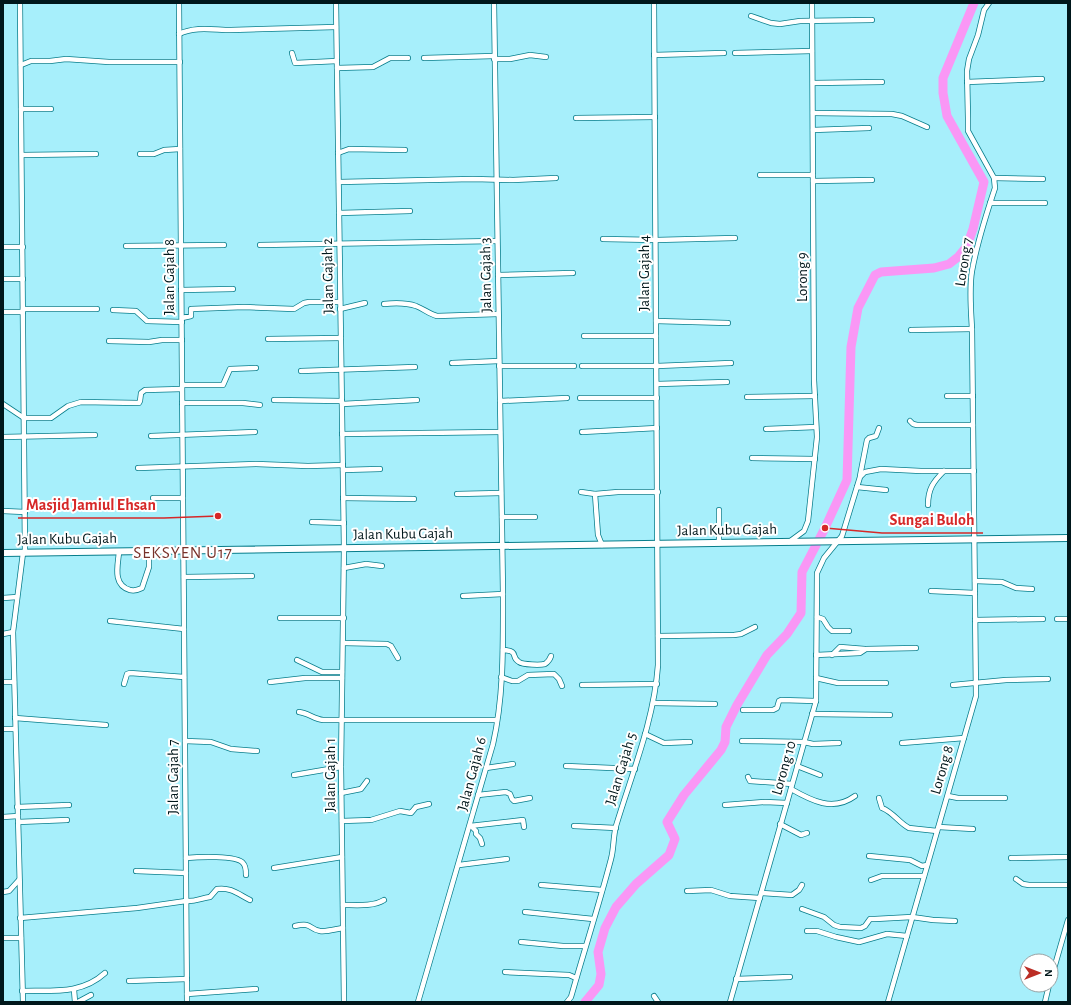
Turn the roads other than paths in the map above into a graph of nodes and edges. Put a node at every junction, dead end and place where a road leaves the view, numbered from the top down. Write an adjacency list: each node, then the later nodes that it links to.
1 (20, 3): 24 (street)
2 (179, 3): 12 (street, Jalan Gajah 8)
3 (336, 3): 11 (street, Jalan Gajah 2)
4 (494, 3): 18 (street, Jalan Gajah 3)
5 (654, 3): 17 (street, Jalan Gajah 4)
6 (812, 3): 10 (street, Lorong 9)
7 (989, 3): 28 (street)
8 (751, 16): 10 (street)
9 (872, 20): 10 (street)
10 (812, 21): 13 (street, Lorong 9)
11 (336, 28): 12 (street); 22 (street, Jalan Gajah 2)
12 (179, 34): 23 (street, Jalan Gajah 8)
13 (812, 51): 16 (street); 29 (street, Lorong 9)
14 (292, 53): 22 (street)
15 (724, 53): 17 (street)
16 (735, 53)
17 (654, 55): 33 (street, Jalan Gajah 4)
18 (494, 57): 19 (street); 21 (street); 49 (street, Jalan Gajah 3)
19 (546, 57)
20 (408, 58): 25 (street)
21 (424, 58)
22 (337, 61): 25 (street, Jalan Gajah 2)
23 (180, 62): 24 (street); 38 (street, Jalan Gajah 8)
24 (21, 65): 30 (street)
25 (337, 68): 40 (street, Jalan Gajah 2)
26 (1042, 79): 28 (street)
27 (882, 82): 29 (street)
28 (967, 82): 47 (street)
29 (813, 83): 32 (street, Lorong 9)
30 (21, 109): 31 (street); 43 (street)
31 (51, 109)
32 (813, 113): 35 (street); 37 (street, Lorong 9)
33 (655, 117): 34 (street); 59 (street, Jalan Gajah 4)
34 (576, 118)
35 (927, 127)
36 (869, 128): 37 (street)
37 (813, 130): 45 (street, Lorong 9)
38 (180, 149): 42 (street); 62 (street, Jalan Gajah 8)
39 (405, 150): 40 (street)
40 (338, 152): 52 (street, Jalan Gajah 2)
41 (96, 154): 43 (street)
42 (140, 154)
43 (22, 155): 67 (street)
44 (760, 175): 45 (street)
45 (813, 175): 51 (street, Lorong 9)
46 (556, 178): 49 (street)
47 (994, 178): 48 (street); 53 (street, Lorong 7)
48 (1042, 179)
49 (496, 180): 52 (street); 60 (street, Jalan Gajah 3)
50 (872, 180): 51 (street)
51 (813, 181): 109 (street, Lorong 9)
52 (339, 182): 56 (street, Jalan Gajah 2)
53 (990, 203): 54 (street); 88 (street, Lorong 7)
54 (1046, 203)
55 (410, 211): 56 (street)
56 (339, 213): 61 (street, Jalan Gajah 2)
57 (735, 238): 59 (street)
58 (603, 239): 59 (street)
59 (656, 240): 86 (street, Jalan Gajah 4)
60 (497, 241): 61 (street); 69 (street, Jalan Gajah 3)
61 (340, 244): 64 (street); 74 (street, Jalan Gajah 2)
62 (181, 245): 63 (street); 65 (street); 73 (street, Jalan Gajah 8)
63 (224, 245)
64 (260, 245)
65 (126, 246)
66 (3, 247): 67 (street)
67 (23, 247): 71 (street)
68 (573, 272): 69 (street)
69 (498, 275): 84 (street, Jalan Gajah 3)
70 (3, 279): 71 (street)
71 (23, 280): 78 (street)
72 (233, 289): 73 (street)
73 (181, 290): 80 (street, Jalan Gajah 8)
74 (340, 302): 81 (street); 82 (street, Jalan Gajah 2)
75 (365, 303): 82 (street)
76 (384, 304): 84 (street)
77 (97, 309): 78 (street)
78 (23, 310): 83 (street); 123 (street)
79 (113, 310): 85 (street)
80 (182, 310): 81 (street); 85 (street, Jalan Gajah 8)
81 (192, 310): 85 (street)
82 (340, 310): 92 (street, Jalan Gajah 2)
83 (3, 312)
84 (498, 314): 98 (street, Jalan Gajah 3)
85 (182, 320): 94 (street, Jalan Gajah 8)
86 (656, 321): 87 (street); 91 (street, Jalan Gajah 4)
87 (728, 322)
88 (972, 329): 89 (street); 111 (street, Lorong 7)
89 (911, 330)
90 (584, 336): 91 (street)
91 (656, 336): 101 (street, Jalan Gajah 4)
92 (341, 338): 93 (street); 104 (street, Jalan Gajah 2)
93 (268, 339)
94 (182, 340): 95 (street); 108 (street, Jalan Gajah 8)
95 (109, 341)
96 (452, 363): 98 (street)
97 (731, 363): 101 (street)
98 (499, 364): 99 (street); 118 (street, Jalan Gajah 3)
99 (574, 366)
100 (582, 366): 101 (street)
101 (657, 366): 107 (street, Jalan Gajah 4)
102 (256, 368): 108 (street)
103 (415, 368): 104 (street)
104 (341, 370): 105 (street); 119 (street, Jalan Gajah 2)
105 (301, 371)
106 (727, 382): 107 (street)
107 (657, 384): 115 (street, Jalan Gajah 4)
108 (182, 387): 120 (street, Jalan Gajah 8); 123 (street)
109 (815, 396): 112 (street); 126 (street, Lorong 9)
110 (947, 396): 111 (street)
111 (973, 396): 125 (street, Lorong 7)
112 (747, 397)
113 (567, 398): 118 (street)
114 (580, 398): 115 (street)
115 (657, 398): 127 (street, Jalan Gajah 4)
116 (274, 400): 119 (street)
117 (417, 400): 119 (street)
118 (500, 401): 131 (street, Jalan Gajah 3)
119 (342, 402): 133 (street, Jalan Gajah 2)
120 (182, 403): 122 (street); 135 (street, Jalan Gajah 8)
121 (3, 404): 123 (street)
122 (260, 405)
123 (24, 418): 138 (street)
124 (910, 421): 125 (street)
125 (973, 425): 146 (street, Lorong 7)
126 (816, 427): 129 (street); 140 (street, Lorong 9)
127 (657, 428): 132 (street); 151 (street, Jalan Gajah 4)
128 (879, 428): 147 (street, Lorong 10)
129 (766, 429)
130 (255, 432): 135 (street)
131 (500, 432): 133 (street); 152 (street, Jalan Gajah 3)
132 (582, 432)
133 (342, 434): 142 (street, Jalan Gajah 2)
134 (95, 435): 138 (street)
135 (183, 435): 136 (street); 141 (street, Jalan Gajah 8)
136 (151, 436)
137 (3, 437): 138 (street)
138 (24, 437): 162 (street)
139 (752, 458): 140 (street)
140 (815, 459): 170 (street, Lorong 9)
141 (183, 467): 142 (street); 143 (street); 156 (street, Jalan Gajah 8)
142 (343, 467): 144 (street); 157 (street, Jalan Gajah 2)
143 (138, 468)
144 (380, 469)
145 (944, 471): 146 (street); 147 (street); 159 (street)
146 (974, 471): 168 (street, Lorong 7)
147 (860, 477): 148 (street, Lorong 10)
148 (857, 487): 149 (street); 169 (street, Lorong 10)
149 (886, 490)
150 (581, 492): 154 (street)
151 (658, 492): 154 (street); 172 (street, Jalan Gajah 4)
152 (501, 493): 153 (street); 163 (street, Jalan Gajah 3)
153 (457, 494)
154 (595, 494): 173 (street)
155 (153, 498): 156 (street)
156 (183, 498): 177 (street, Jalan Gajah 8)
157 (343, 498): 158 (street); 166 (street, Jalan Gajah 2)
158 (414, 499)
159 (928, 505)
160 (719, 510): 171 (street)
161 (3, 511): 162 (street)
162 (25, 512): 180 (street)
163 (502, 517): 164 (street); 174 (street, Jalan Gajah 3)
164 (535, 517)
165 (312, 522): 166 (street)
166 (344, 523): 175 (street, Jalan Gajah 2)
167 (1068, 538): 168 (street, Jalan Kubu Gajah)
168 (974, 539): 169 (street, Jalan Kubu Gajah); 185 (street, Lorong 8)
169 (835, 541): 170 (street, Jalan Kubu Gajah); 193 (street, Lorong 10)
170 (789, 542): 171 (street, Jalan Kubu Gajah)
171 (719, 543): 172 (street, Jalan Kubu Gajah)
172 (658, 544): 173 (street, Jalan Kubu Gajah); 206 (street, Jalan Gajah 5)
173 (602, 545): 174 (street, Jalan Kubu Gajah)
174 (502, 546): 175 (street, Jalan Kubu Gajah); 189 (street, Jalan Gajah 6)
175 (344, 548): 177 (street, Jalan Kubu Gajah); 182 (street, Jalan Gajah 1)
176 (149, 551): 177 (street, Jalan Kubu Gajah); 178 (street, Jalan Kubu Gajah); 178 (street)
177 (184, 551): 184 (street, Jalan Gajah 7)
178 (119, 552): 180 (street, Jalan Kubu Gajah)
179 (3, 553): 180 (street, Jalan Kubu Gajah)
180 (24, 553): 191 (street)
181 (382, 566): 182 (street)
182 (344, 568): 195 (street, Jalan Gajah 1)
183 (252, 576): 184 (street)
184 (184, 577): 202 (street, Jalan Gajah 7)
185 (975, 581): 186 (street); 188 (street, Lorong 8)
186 (1032, 589)
187 (931, 591): 188 (street)
188 (975, 593): 200 (street, Lorong 8)
189 (502, 594): 190 (street); 209 (street, Jalan Gajah 6)
190 (463, 596)
191 (18, 597): 192 (street); 204 (street)
192 (3, 598)
193 (817, 617): 203 (street); 210 (street, Lorong 10)
194 (280, 618): 195 (street)
195 (344, 618): 207 (street, Jalan Gajah 1)
196 (1044, 619): 200 (street)
197 (1057, 619): 198 (street)
198 (1068, 619)
199 (110, 620): 202 (street)
200 (975, 620): 224 (street, Lorong 8)
201 (755, 627): 206 (street)
202 (184, 629): 215 (street, Jalan Gajah 7)
203 (849, 631)
204 (13, 632): 205 (street); 221 (street)
205 (3, 634)
206 (658, 636): 226 (street, Jalan Gajah 5)
207 (344, 643): 212 (street); 214 (street, Jalan Gajah 1)
208 (916, 648): 210 (street)
209 (503, 650): 211 (street); 216 (street, Jalan Gajah 6)
210 (816, 655): 218 (street, Lorong 10)
211 (551, 656)
212 (398, 658)
213 (297, 660): 214 (street)
214 (342, 672): 217 (street, Jalan Gajah 1)
215 (184, 677): 225 (street); 245 (street, Jalan Gajah 7)
216 (501, 677): 228 (street); 239 (street, Jalan Gajah 6)
217 (342, 678): 222 (street); 238 (street, Jalan Gajah 1)
218 (816, 678): 223 (street); 230 (street, Lorong 10)
219 (1048, 679): 224 (street)
220 (3, 682): 221 (street)
221 (14, 682): 237 (street)
222 (270, 682)
223 (886, 683)
224 (976, 683): 227 (street); 244 (street, Lorong 8)
225 (124, 684)
226 (657, 684): 229 (street); 231 (street, Jalan Gajah 5)
227 (953, 685)
228 (562, 686)
229 (582, 686)
230 (816, 701): 233 (street); 235 (street, Lorong 10)
231 (653, 704): 232 (street); 243 (street, Jalan Gajah 5)
232 (715, 704)
233 (743, 710)
234 (299, 712): 238 (street)
235 (812, 714): 236 (street); 248 (street, Lorong 10)
236 (890, 715)
237 (15, 718): 240 (street); 242 (street)
238 (342, 720): 239 (street); 255 (street, Jalan Gajah 1)
239 (497, 720): 256 (street, Jalan Gajah 6)
240 (106, 725)
241 (3, 729): 242 (street)
242 (15, 729): 274 (street)
243 (645, 734): 247 (street); 257 (street, Jalan Gajah 5)
244 (964, 738): 250 (street); 266 (street, Lorong 8)
245 (185, 741): 251 (street); 291 (street, Jalan Gajah 7)
246 (742, 741): 248 (street)
247 (690, 742)
248 (804, 742): 249 (street); 254 (street, Lorong 10)
249 (840, 743)
250 (902, 743)
251 (257, 751)
252 (513, 764): 256 (street)
253 (566, 766): 257 (street)
254 (797, 766): 258 (street); 262 (street, Lorong 10)
255 (341, 767): 259 (street); 263 (street, Jalan Gajah 1)
256 (486, 768): 264 (street, Jalan Gajah 6)
257 (635, 769): 284 (street, Jalan Gajah 5)
258 (820, 774)
259 (294, 775)
260 (748, 777): 262 (street)
261 (367, 781): 263 (street)
262 (791, 786): 265 (street); 270 (street, Lorong 10)
263 (341, 793): 278 (street, Jalan Gajah 1)
264 (478, 795): 267 (street); 281 (street, Jalan Gajah 6)
265 (855, 796)
266 (948, 796): 269 (street); 285 (street, Lorong 8)
267 (530, 798)
268 (879, 798): 285 (street)
269 (1005, 798)
270 (787, 803): 273 (street); 280 (street, Lorong 10)
271 (429, 804): 278 (street)
272 (69, 805): 274 (street)
273 (725, 805)
274 (18, 807): 275 (street)
275 (18, 816): 276 (street); 279 (street)
276 (3, 817)
277 (67, 820): 279 (street)
278 (342, 821): 292 (street, Jalan Gajah 1)
279 (18, 822): 303 (street)
280 (780, 824): 287 (street); 311 (street, Lorong 10)
281 (471, 826): 283 (street); 288 (street); 295 (street, Jalan Gajah 6)
282 (574, 826): 284 (street)
283 (524, 827)
284 (616, 828): 308 (street, Jalan Gajah 5)
285 (938, 829): 286 (street); 296 (street, Lorong 8)
286 (973, 829)
287 (807, 833)
288 (482, 844)
289 (869, 856): 296 (street)
290 (1068, 857): 293 (street)
291 (186, 858): 299 (street, Jalan Gajah 7); 300 (street)
292 (342, 858): 297 (street); 315 (street, Jalan Gajah 1)
293 (1011, 858)
294 (507, 859): 295 (street)
295 (458, 865): 349 (street, Jalan Gajah 6)
296 (928, 866): 301 (street, Lorong 8)
297 (274, 868)
298 (136, 871): 299 (street)
299 (186, 873): 314 (street, Jalan Gajah 7)
300 (246, 875)
301 (924, 876): 304 (street); 318 (street, Lorong 8)
302 (1016, 879): 306 (street)
303 (19, 880): 310 (street); 319 (street)
304 (871, 880)
305 (802, 885): 311 (street)
306 (1068, 885)
307 (541, 886): 308 (street)
308 (602, 890): 320 (street, Jalan Gajah 5)
309 (687, 891): 311 (street)
310 (3, 892)
311 (760, 896): 337 (street, Lorong 10)
312 (250, 900): 314 (street)
313 (384, 900): 315 (street)
314 (186, 901): 319 (street); 336 (street, Jalan Gajah 7)
315 (343, 905): 324 (street, Jalan Gajah 1)
316 (802, 909): 318 (street)
317 (525, 912): 320 (street)
318 (912, 917): 322 (street); 326 (street, Lorong 8)
319 (20, 918): 328 (street)
320 (593, 919): 330 (street, Jalan Gajah 5)
321 (1068, 920): 331 (street)
322 (955, 921)
323 (296, 926): 324 (street)
324 (343, 928): 348 (street, Jalan Gajah 1)
325 (807, 931): 326 (street)
326 (907, 936): 353 (street, Lorong 8)
327 (3, 938): 328 (street)
328 (21, 938): 341 (street)
329 (521, 942): 330 (street)
330 (585, 946): 335 (street, Jalan Gajah 5)
331 (1058, 953)
332 (504, 972): 335 (street)
333 (105, 973): 340 (street)
334 (790, 976): 337 (street)
335 (576, 978): 350 (street, Jalan Gajah 5)
336 (187, 979): 338 (street); 342 (street, Jalan Gajah 7)
337 (736, 979): 352 (street, Lorong 10)
338 (129, 981)
339 (256, 989): 342 (street)
340 (74, 990): 341 (street); 346 (street)
341 (22, 991): 345 (street)
342 (187, 994): 347 (street, Jalan Gajah 7)
343 (91, 995): 346 (street)
344 (654, 996): 351 (street)
345 (23, 1002)
346 (77, 1002)
347 (187, 1002)
348 (344, 1002)
349 (418, 1002)
350 (567, 1002)
351 (658, 1002)
352 (730, 1002)
353 (888, 1002)

